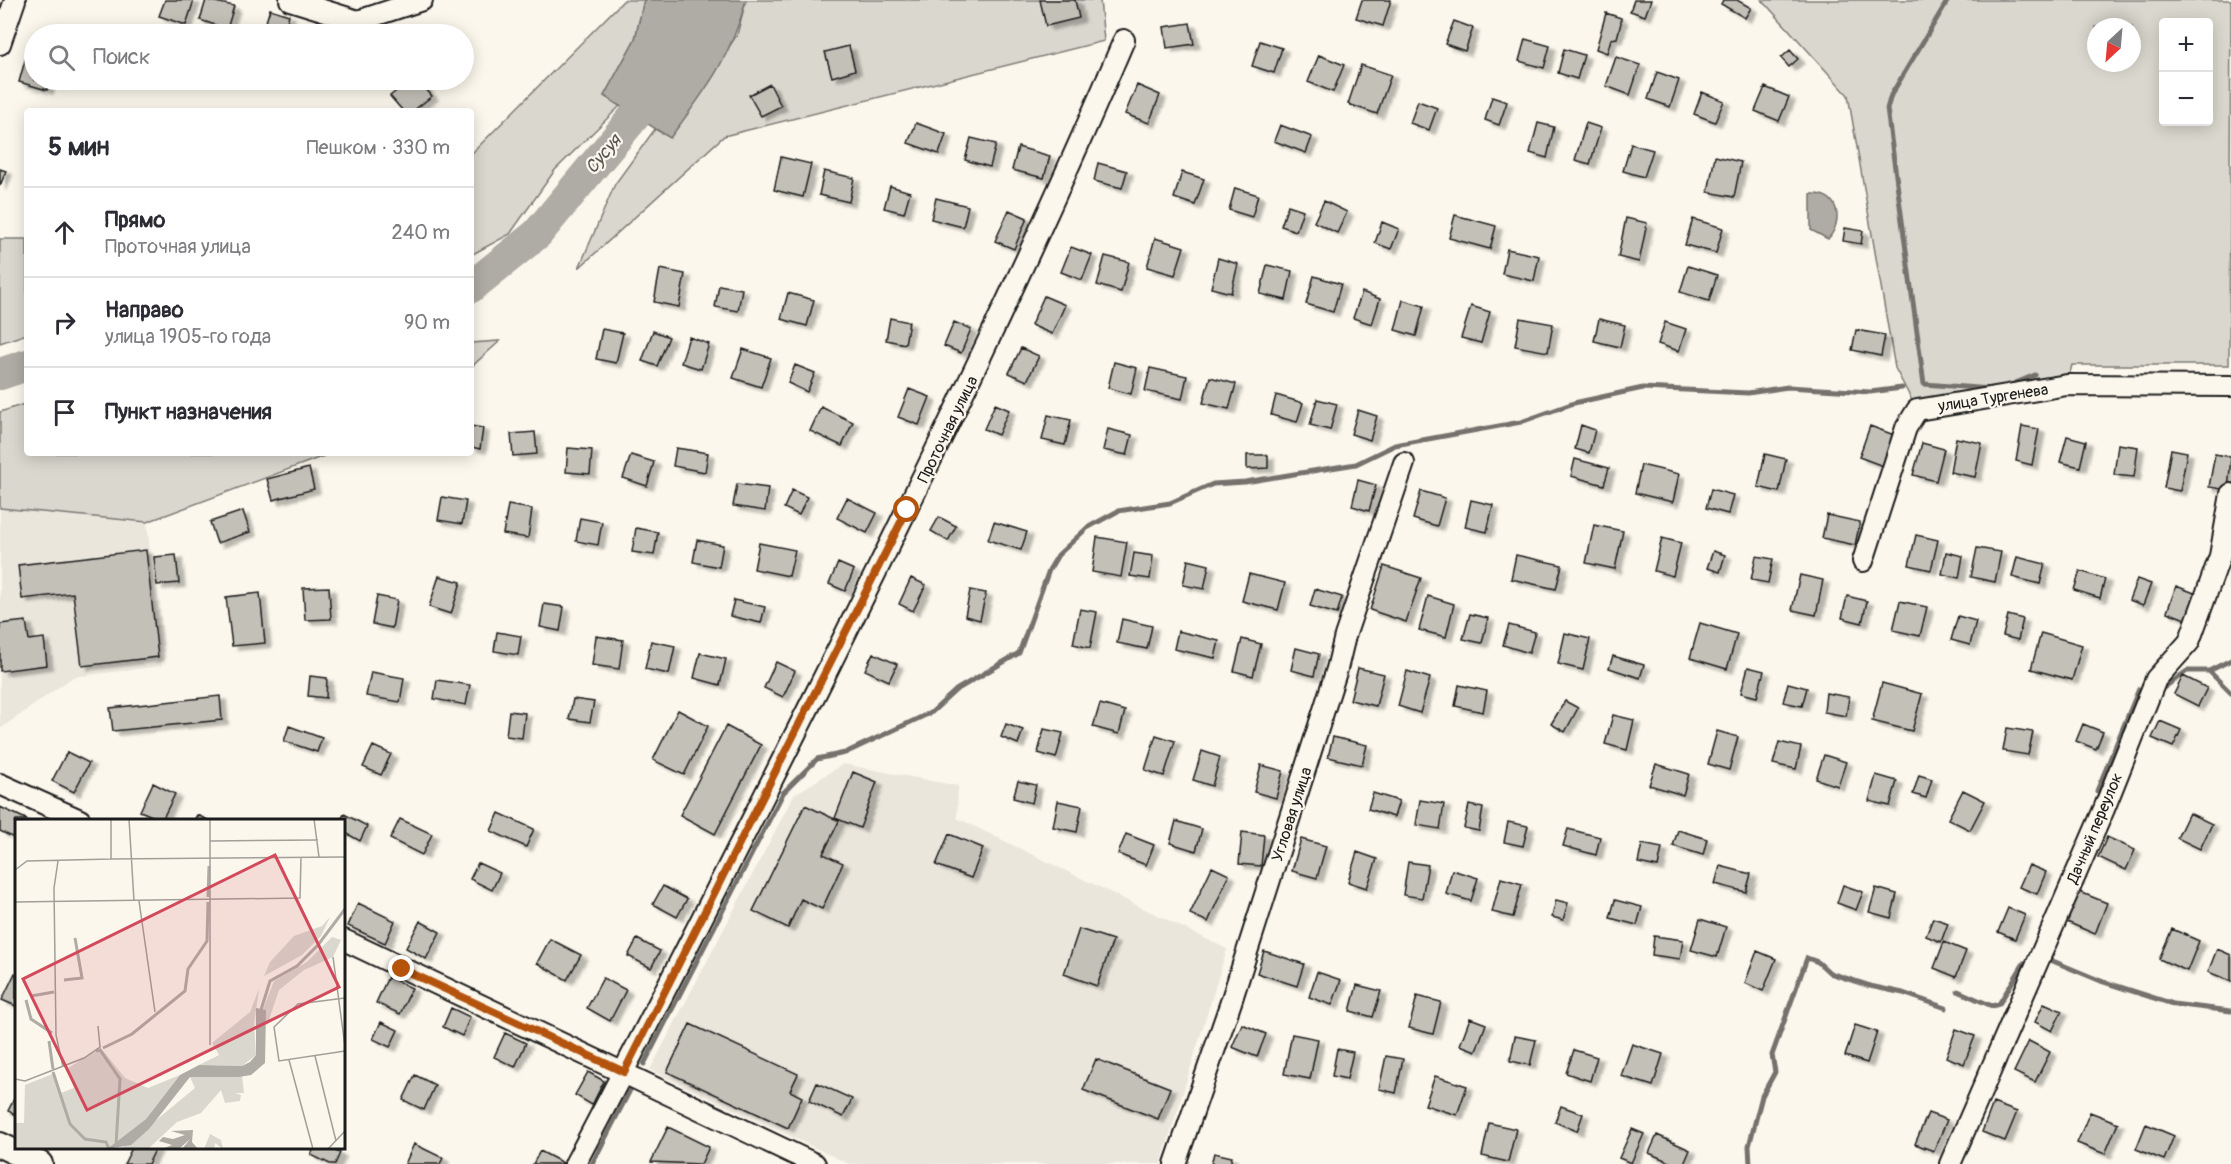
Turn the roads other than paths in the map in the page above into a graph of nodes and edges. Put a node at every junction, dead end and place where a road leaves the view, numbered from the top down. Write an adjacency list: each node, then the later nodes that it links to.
1 (15, 0): 5 (street)
2 (290, 0): 3 (street)
3 (422, 0)
4 (1124, 40): 13 (street, Проточная улица)
5 (0, 44)
6 (2231, 386): 9 (street, улица Тургенева)
7 (1404, 463): 18 (street, Угловая улица)
8 (2231, 494): 19 (street, Дачный переулок)
9 (1863, 561)
10 (0, 784): 11 (street)
11 (78, 819)
12 (345, 940): 13 (street)
13 (624, 1072): 16 (street, Проточная улица); 17 (street)
14 (0, 1145): 15 (main road)
15 (40, 1164)
16 (575, 1164)
17 (815, 1164)
18 (1175, 1164)
19 (1950, 1164)

